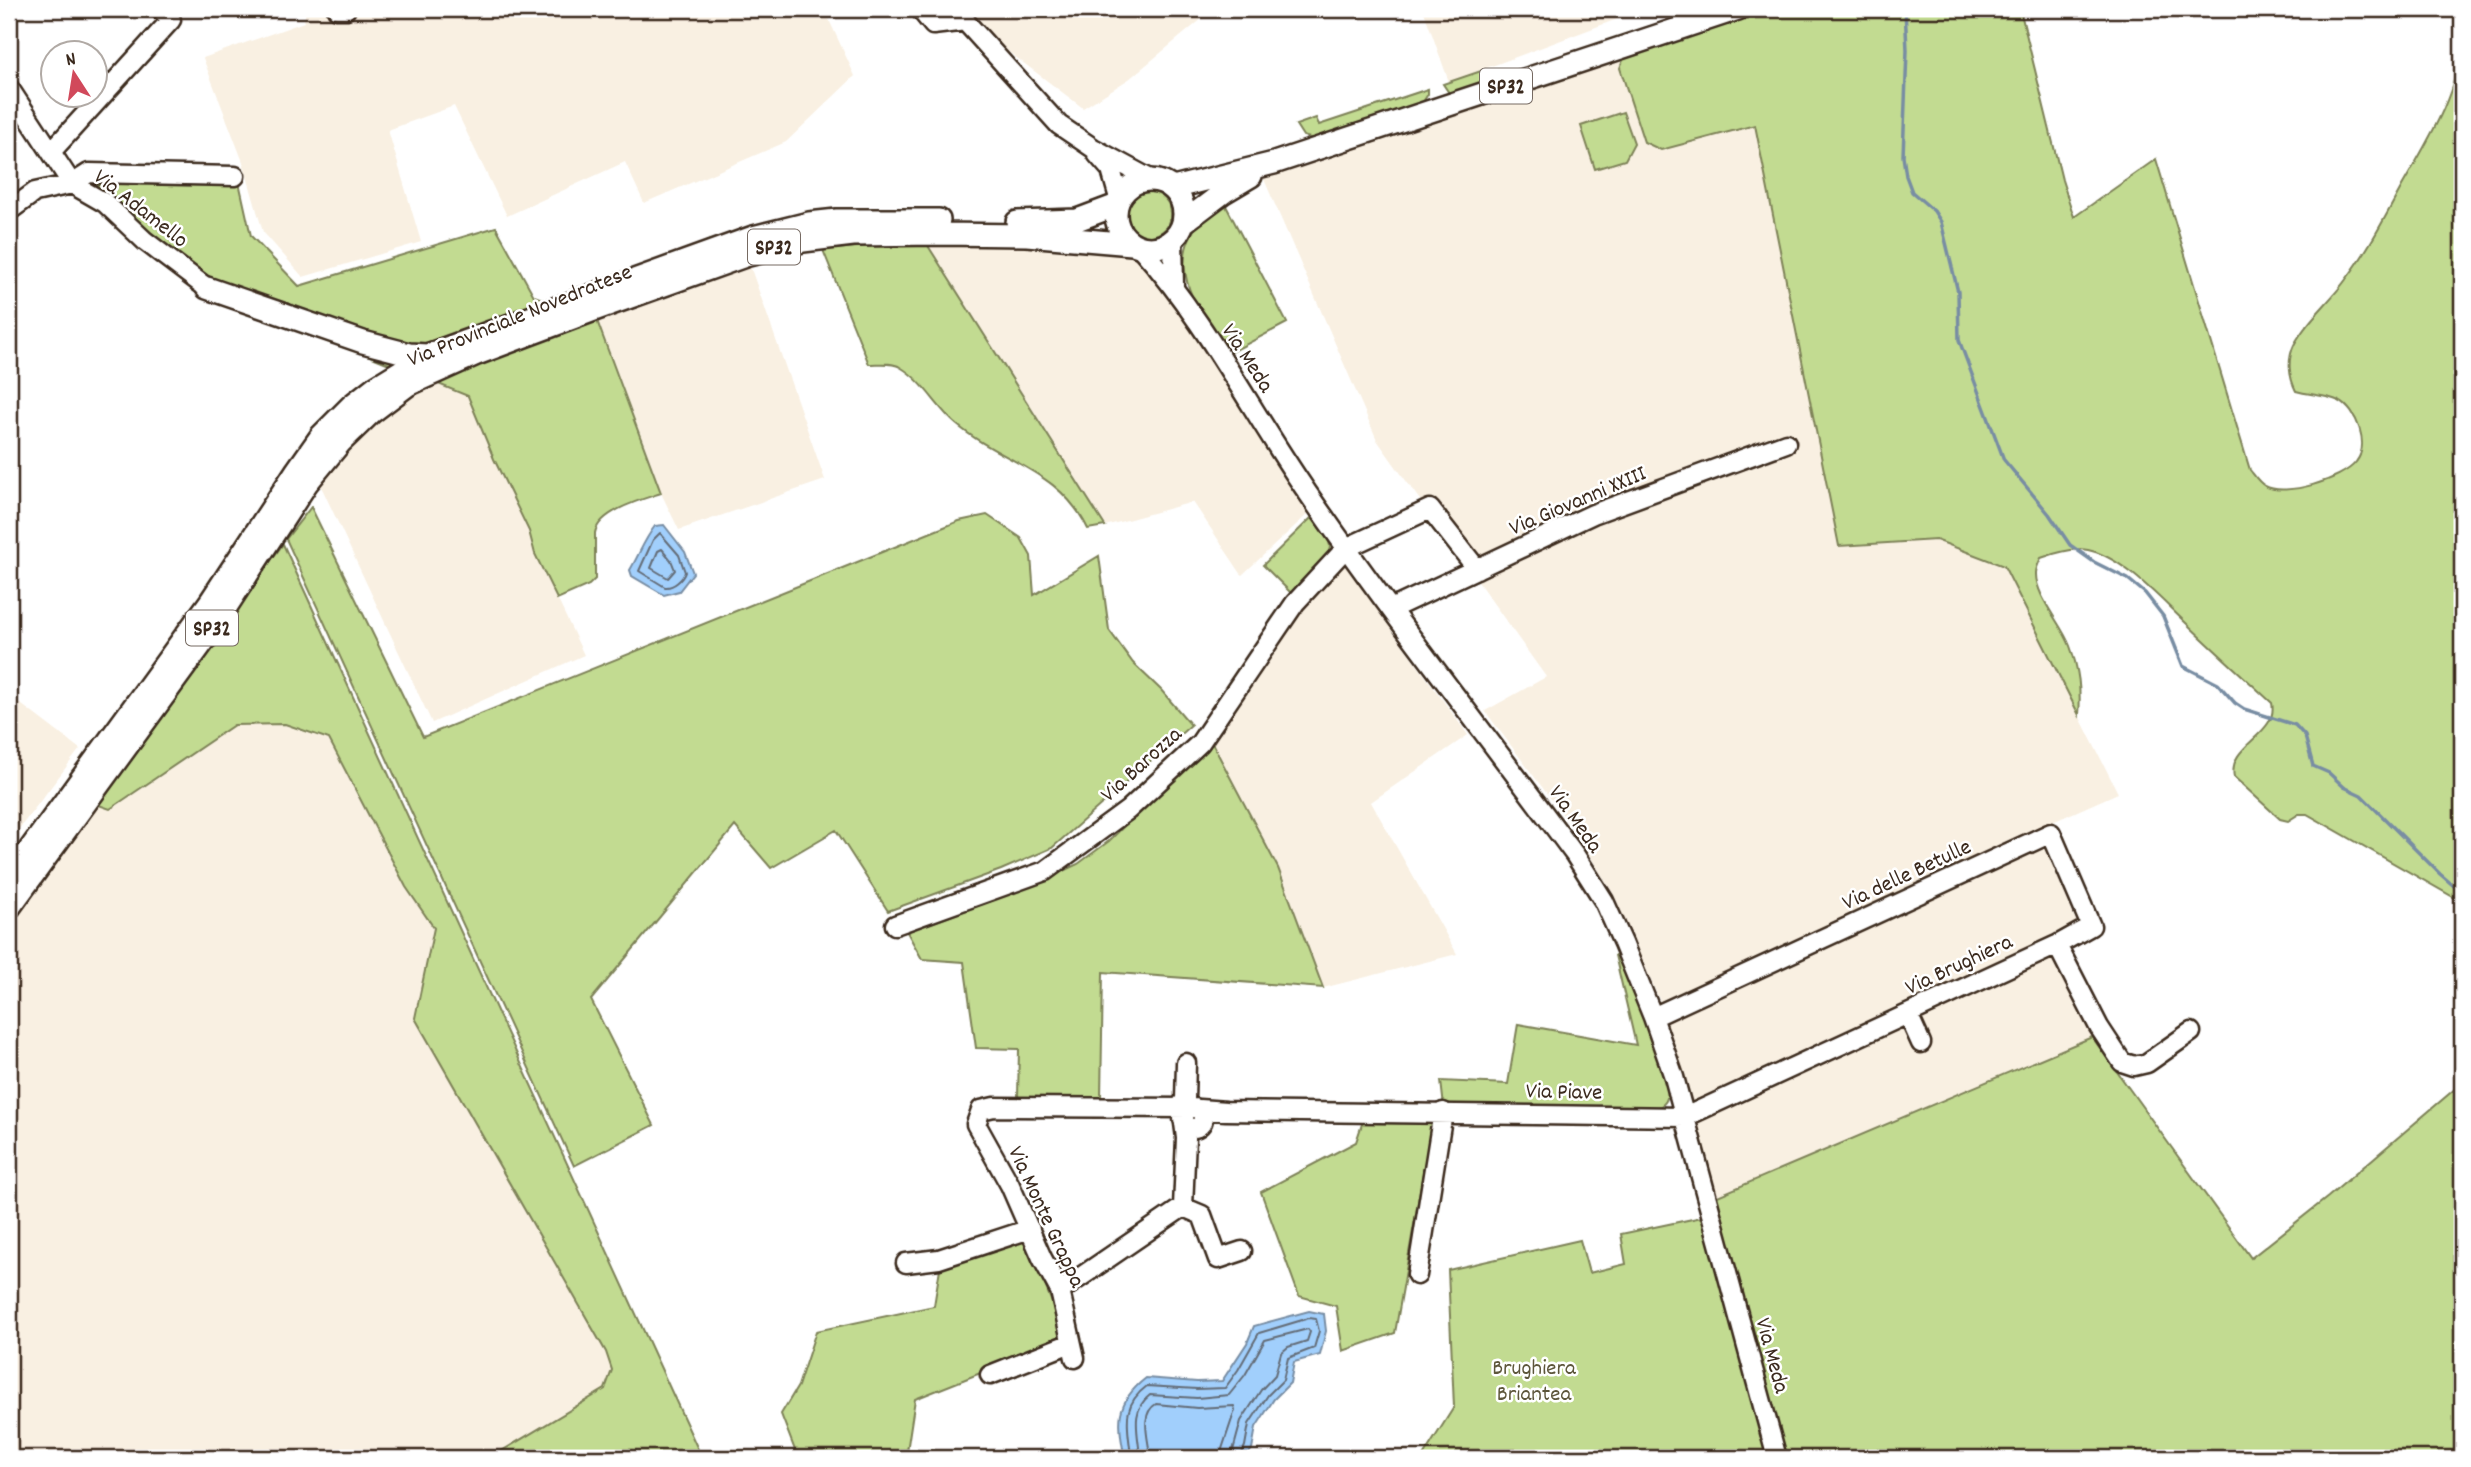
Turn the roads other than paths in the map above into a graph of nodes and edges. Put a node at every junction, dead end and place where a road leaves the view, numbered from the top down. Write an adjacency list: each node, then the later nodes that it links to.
1 (161, 9): 9 (street)
2 (337, 9): 3 (street)
3 (345, 9)
4 (920, 9): 6 (street)
5 (1738, 9): 10 (main road, SP32)
6 (960, 15): 8 (street)
7 (9, 88): 9 (street, Via Adamello)
8 (1093, 148): 12 (street); 15 (street)
9 (51, 152): 13 (street, Via Adamello)
10 (1274, 163): 14 (main road, SP32); 17 (main road, SP32)
11 (235, 176): 13 (street)
12 (1152, 180): 14 (main road); 15 (main road)
13 (72, 184): 16 (street); 20 (street, Via Adamello)
14 (1173, 188): 17 (main road)
15 (1118, 202): 18 (main road); 21 (main road, Via Provinciale Novedratese / SP32)
16 (9, 212)
17 (1178, 231): 18 (main road); 19 (street)
18 (1136, 246): 19 (street, Via Meda); 27 (main road, Via Provinciale Novedratese / SP32)
19 (1174, 286): 23 (street, Via Meda)
20 (207, 288): 21 (main road)
21 (428, 355): 26 (main road, Via Provinciale Novedratese / SP32)
22 (1786, 443): 24 (street, Via Giovanni XXIII)
23 (1346, 548): 24 (street); 25 (street, Via Meda); 28 (street, Via Barozza)
24 (1477, 569): 25 (street, Via Giovanni XXIII)
25 (1391, 609): 31 (street, Via Meda)
26 (9, 878)
27 (9, 908)
28 (895, 925)
29 (2057, 945): 30 (street, Via Brughiera); 31 (street, Via delle Betulle); 32 (street)
30 (1908, 1014): 33 (street); 37 (street, Via Brughiera)
31 (1653, 1017): 37 (street, Via Meda)
32 (2192, 1032)
33 (1921, 1043)
34 (1186, 1063): 38 (street)
35 (994, 1107): 38 (street, Via Piave); 40 (street, Via Monte Grappa)
36 (1443, 1112): 37 (street, Via Piave); 38 (street, Via Piave); 43 (street)
37 (1685, 1117): 46 (street, Via Meda)
38 (1192, 1118): 39 (street)
39 (1183, 1207): 41 (street); 44 (street)
40 (1030, 1230): 42 (street); 44 (street, Via Monte Grappa)
41 (1242, 1251)
42 (906, 1264)
43 (1417, 1275)
44 (1060, 1291): 45 (street, Via Monte Grappa)
45 (990, 1375)
46 (1777, 1458)

